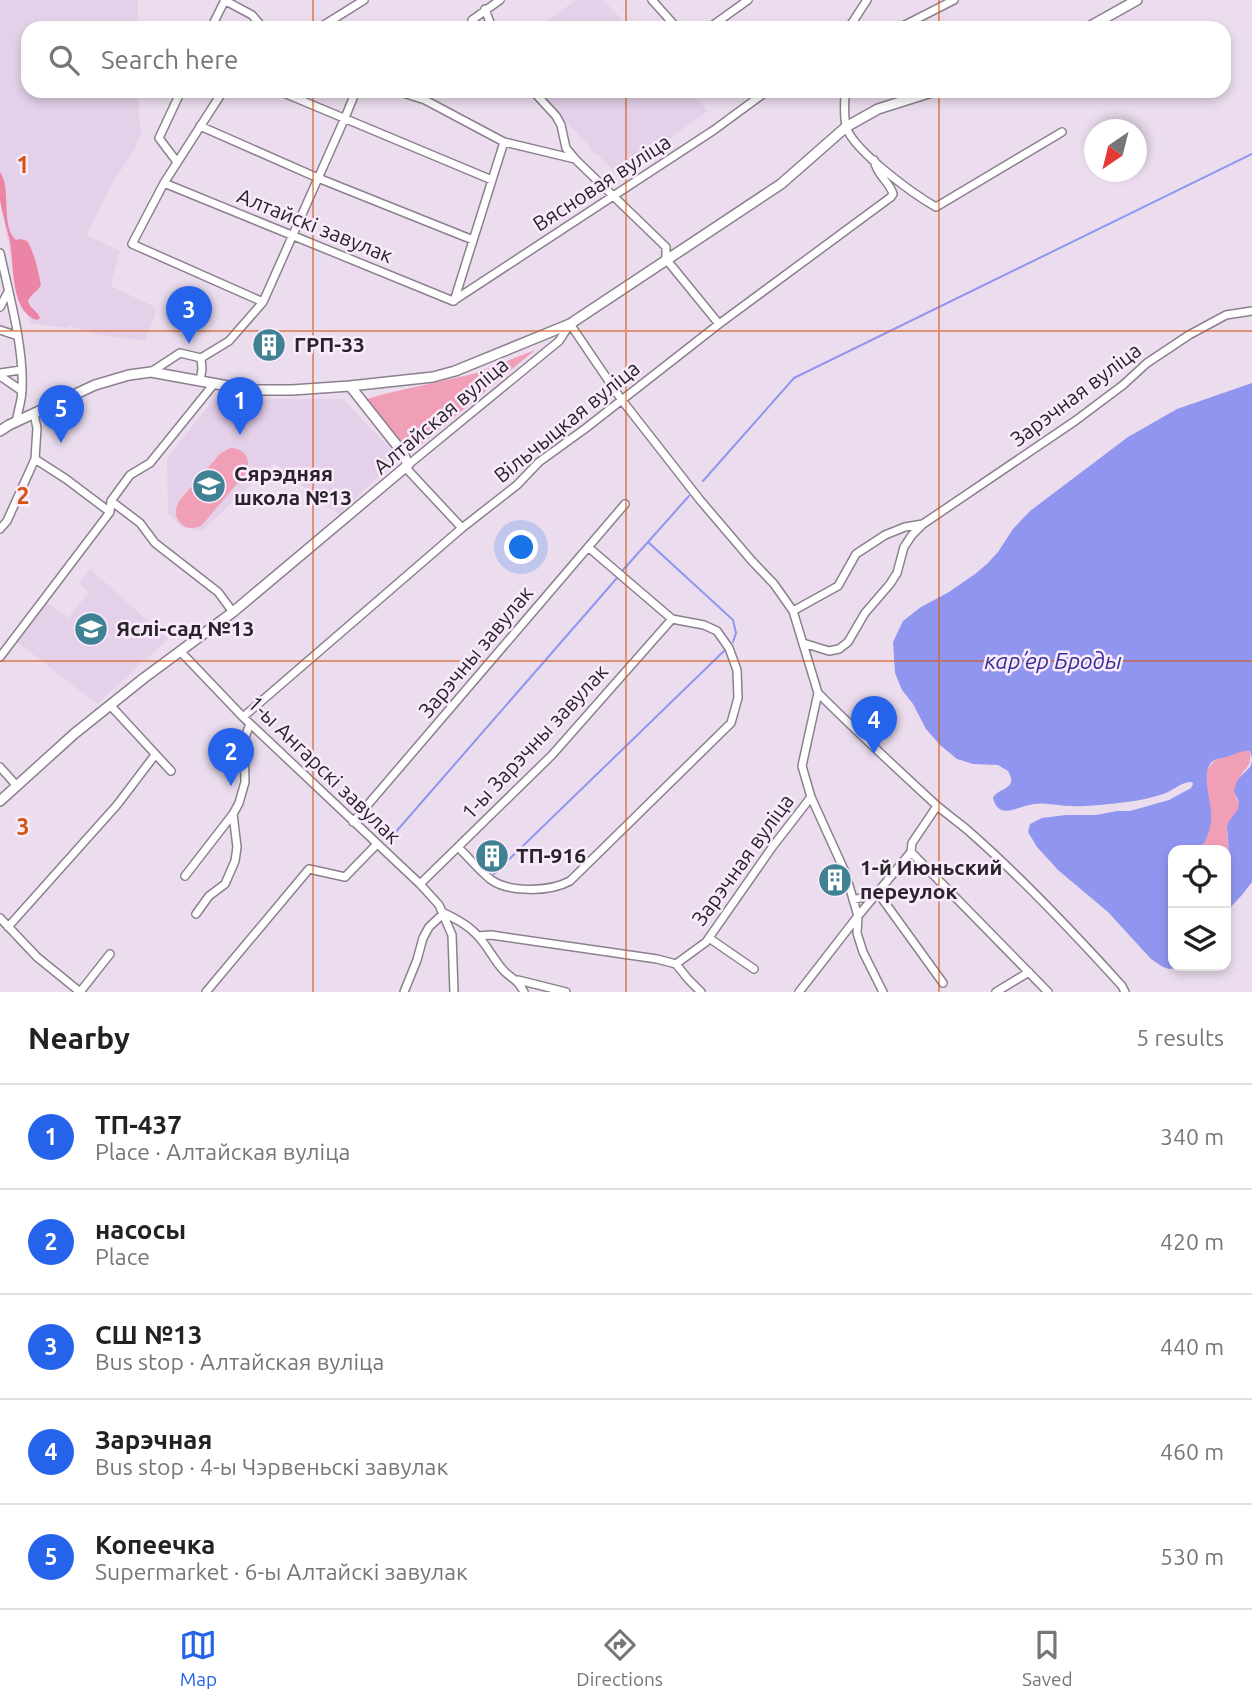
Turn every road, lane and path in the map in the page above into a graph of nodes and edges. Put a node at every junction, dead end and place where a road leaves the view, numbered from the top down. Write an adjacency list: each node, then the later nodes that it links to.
1 (224, 0): 11 (street); 12 (street)
2 (364, 0): 13 (street)
3 (499, 0): 9 (street)
4 (652, 0): 15 (street)
5 (748, 0): 16 (street)
6 (867, 0): 17 (street)
7 (954, 0): 18 (street)
8 (1137, 0): 19 (main road)
9 (485, 9): 10 (street); 14 (street)
10 (472, 20)
11 (214, 21)
12 (257, 21)
13 (330, 21)
14 (489, 21)
15 (671, 21)
16 (719, 21)
17 (853, 21)
18 (913, 21)
19 (1100, 21)
20 (178, 98): 36 (street)
21 (218, 98): 30 (street)
22 (295, 98): 29 (street)
23 (353, 98): 29 (street)
24 (419, 98): 33 (street)
25 (539, 98): 34 (street)
26 (757, 98): 40 (street, Вясновая вуліца)
27 (845, 98): 31 (street)
28 (913, 98): 31 (main road, Алтайская вуліца)
29 (344, 120): 37 (street); 38 (street)
30 (200, 126): 36 (street); 37 (street)
31 (846, 127): 35 (street); 44 (main road, Алтайская вуліца)
32 (1062, 132): 35 (street)
33 (504, 142): 34 (street); 38 (street)
34 (576, 159): 40 (street)
35 (874, 160): 51 (street, Вільчыцкая вуліца)
36 (177, 162): 39 (street)
37 (318, 178): 41 (street); 42 (street)
38 (492, 180): 42 (street)
39 (164, 183): 41 (street, Алтайскі завулак); 46 (street)
40 (614, 196): 44 (street); 47 (street, Вясновая вуліца)
41 (293, 236): 46 (street); 47 (street, Алтайскі завулак)
42 (473, 240): 47 (street)
43 (0, 253): 45 (street)
44 (666, 259): 50 (main road, Алтайская вуліца); 51 (street)
45 (8, 292): 48 (street); 53 (street)
46 (263, 302): 54 (street)
47 (453, 302)
48 (0, 307)
49 (1252, 311): 71 (street, Зарэчная вуліца)
50 (570, 324): 60 (main road, Алтайская вуліца); 62 (street, Зарэчная вуліца); 67 (street, Алтайская вуліца)
51 (719, 324): 62 (street, Вільчыцкая вуліца)
52 (0, 330): 53 (street)
53 (18, 335): 55 (street)
54 (201, 358): 56 (street); 58 (street)
55 (21, 370): 57 (street); 61 (street)
56 (151, 372): 58 (main road, Алтайская вуліца); 63 (main road, Алтайская вуліца)
57 (0, 375): 61 (street)
58 (200, 381): 59 (main road, Алтайская вуліца)
59 (213, 384): 60 (main road, Алтайская вуліца); 68 (street)
60 (350, 386): 67 (main road)
61 (23, 391): 64 (street)
62 (621, 400): 72 (street, Вільчыцкая вуліца); 75 (street, Зарэчная вуліца)
63 (34, 414): 64 (main road, Алтайская вуліца); 66 (street)
64 (16, 422): 65 (main road, Алтайская вуліца)
65 (0, 431)
66 (35, 459): 70 (street); 73 (street)
67 (407, 466): 72 (street); 76 (main road, Алтайская вуліца)
68 (111, 501): 70 (street); 76 (street)
69 (625, 504): 74 (street, Зарэчны завулак)
70 (110, 512): 80 (street)
71 (923, 524): 75 (street, Зарэчная вуліца); 78 (street)
72 (462, 528): 83 (street, Вільчыцкая вуліца)
73 (0, 529)
74 (588, 547): 77 (street); 93 (street, Зарэчны завулак)
75 (793, 611): 78 (street, Зарэчная вуліца)
76 (233, 612): 79 (main road, Алтайская вуліца)
77 (672, 619): 95 (street, 1-ы Зарэчны завулак); 95 (street)
78 (803, 643): 81 (street, Зарэчная вуліца)
79 (180, 651): 82 (main road, Алтайская вуліца); 83 (street, 1-ы Ангарскі завулак)
80 (0, 657)
81 (818, 693): 89 (street, Зарэчная вуліца); 91 (street)
82 (110, 705): 85 (street); 88 (main road, Алтайская вуліца)
83 (243, 717): 84 (street, 1-ы Ангарскі завулак)
84 (250, 724): 92 (street); 93 (street, 1-ы Ангарскі завулак)
85 (155, 755): 87 (street); 105 (street)
86 (0, 768): 88 (street)
87 (171, 771)
88 (17, 786): 90 (main road, Алтайская вуліца)
89 (811, 797): 100 (street); 107 (street, Зарэчная вуліца)
90 (0, 801)
91 (937, 806): 96 (street); 124 (street)
92 (233, 814): 97 (street); 101 (street)
93 (354, 822): 94 (street, 1-ы Ангарскі завулак)
94 (377, 844): 98 (street, 1-ы Ангарскі завулак); 114 (street)
95 (459, 848): 98 (street, 1-ы Зарэчны завулак)
96 (911, 852): 99 (street); 111 (street)
97 (185, 876)
98 (420, 884): 102 (street, 1-ы Ангарскі завулак)
99 (878, 892): 100 (street); 103 (street); 113 (street)
100 (853, 900): 103 (street)
101 (196, 914)
102 (444, 914): 106 (street, 1-ы Ангарскі завулак); 115 (street); 116 (street, 1-ы Ангарскі завулак)
103 (858, 916): 120 (street); 121 (street)
104 (0, 918): 105 (street)
105 (8, 927): 108 (street)
106 (478, 936): 109 (street); 112 (street, 1-ы Ангарскі завулак)
107 (709, 938): 109 (street, Зарэчная вуліца); 110 (street)
108 (110, 954)
109 (676, 964): 119 (street)
110 (754, 969)
111 (1029, 972): 122 (street); 123 (street)
112 (518, 980): 117 (street, 1-ы Ангарскі завулак); 118 (street)
113 (943, 983)
114 (206, 992)
115 (404, 992)
116 (454, 992)
117 (524, 992)
118 (566, 992)
119 (701, 992)
120 (799, 992)
121 (883, 992)
122 (996, 992)
123 (1048, 992)
124 (1125, 992)

